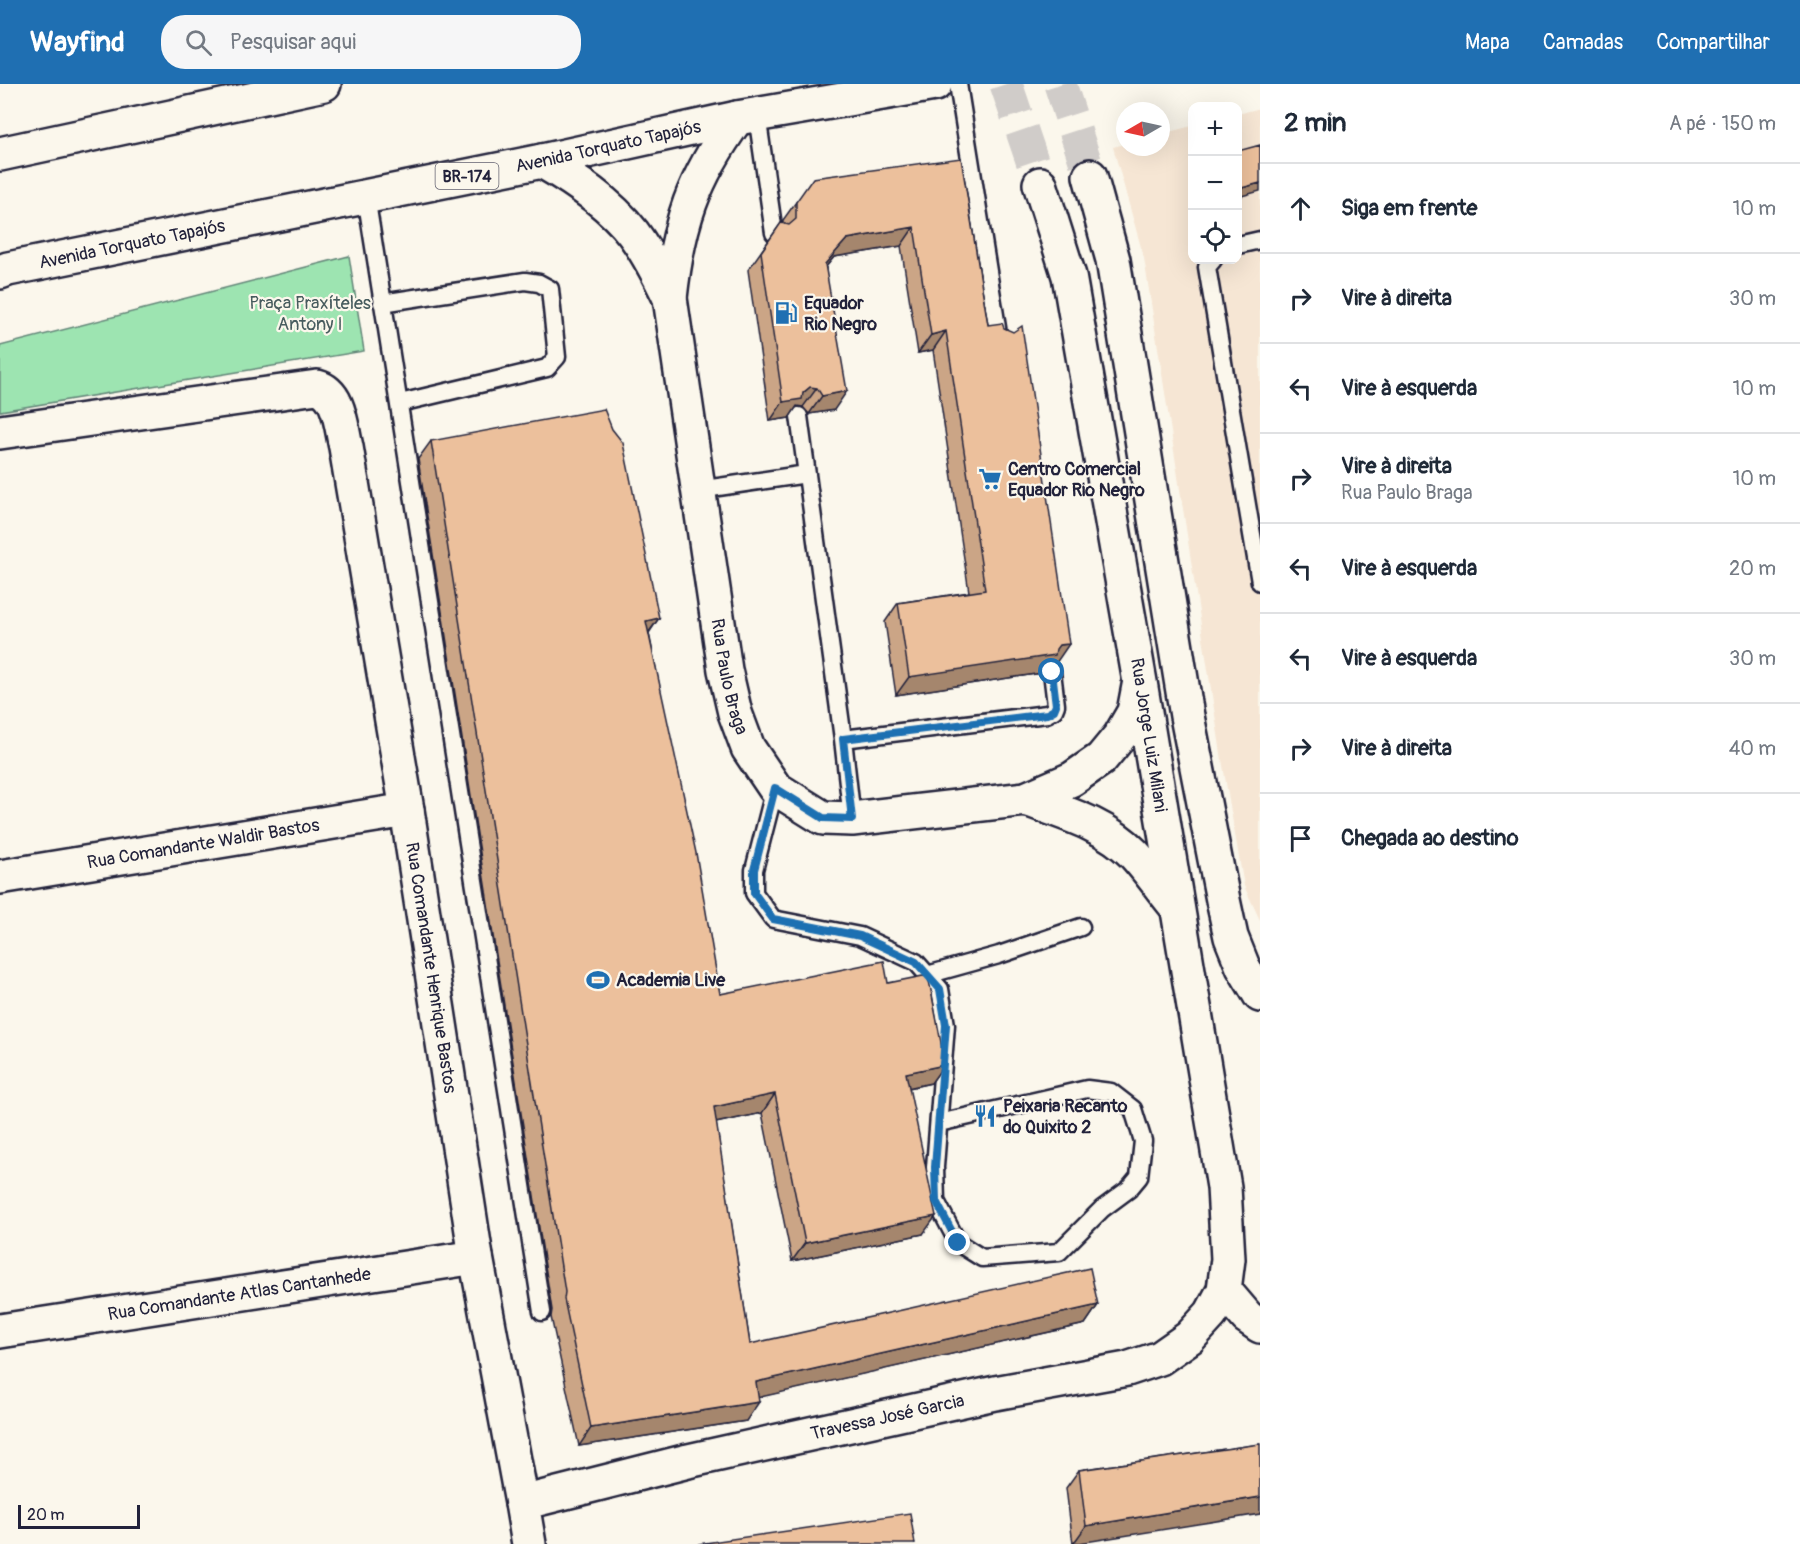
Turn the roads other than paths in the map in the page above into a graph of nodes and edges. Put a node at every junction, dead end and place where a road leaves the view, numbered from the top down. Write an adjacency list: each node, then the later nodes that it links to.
1 (324, 84): 5 (main road)
2 (935, 84): 4 (main road, Avenida Torquato Tapajós / BR-174)
3 (958, 84): 17 (lane)
4 (747, 116): 6 (main road, Avenida Torquato Tapajós / BR-174); 10 (lane); 15 (main road, Rua Paulo Braga)
5 (0, 154)
6 (542, 161): 9 (main road, Avenida Torquato Tapajós / BR-174); 15 (main road, Rua Paulo Braga)
7 (1090, 176): 35 (main road)
8 (1040, 184): 25 (main road, Rua Jorge Luiz Milani)
9 (366, 196): 14 (main road, Avenida Torquato Tapajós / BR-174); 16 (lane)
10 (774, 232)
11 (1260, 240): 12 (lane)
12 (1242, 244)
13 (1210, 264): 23 (lane)
14 (3, 270)
15 (670, 298): 22 (main road, Rua Paulo Braga)
16 (382, 303): 18 (lane); 18 (lane)
17 (999, 340)
18 (400, 403): 39 (lane)
19 (799, 416): 21 (lane)
20 (0, 432): 29 (main road, Rua Comandante Henrique Bastos)
21 (807, 474): 22 (lane); 26 (lane)
22 (698, 490): 27 (main road, Rua Paulo Braga)
23 (1260, 582)
24 (1052, 672): 26 (lane)
25 (1140, 682): 28 (main road, Rua Paulo Braga); 32 (main road, Rua Jorge Luiz Milani)
26 (843, 739): 30 (lane)
27 (775, 788): 30 (main road, Rua Paulo Braga); 34 (lane)
28 (1026, 799): 30 (main road, Rua Paulo Braga); 32 (main road, Rua Paulo Braga)
29 (407, 810): 31 (main road, Rua Comandante Waldir Bastos); 37 (main road, Rua Comandante Henrique Bastos)
30 (852, 819)
31 (0, 877)
32 (1177, 907): 38 (main road, Rua Jorge Luiz Milani)
33 (1081, 927): 34 (lane)
34 (927, 975): 36 (lane)
35 (1260, 995)
36 (939, 1123): 36 (lane)
37 (476, 1257): 41 (main road, Rua Comandante Atlas Cantanhede); 42 (main road, Rua Comandante Henrique Bastos)
38 (1224, 1290): 40 (main road); 42 (main road, Travessa José Garcia)
39 (542, 1312)
40 (1260, 1326)
41 (0, 1331)
42 (522, 1503): 43 (main road, Rua Comandante Henrique Bastos)
43 (529, 1544)

